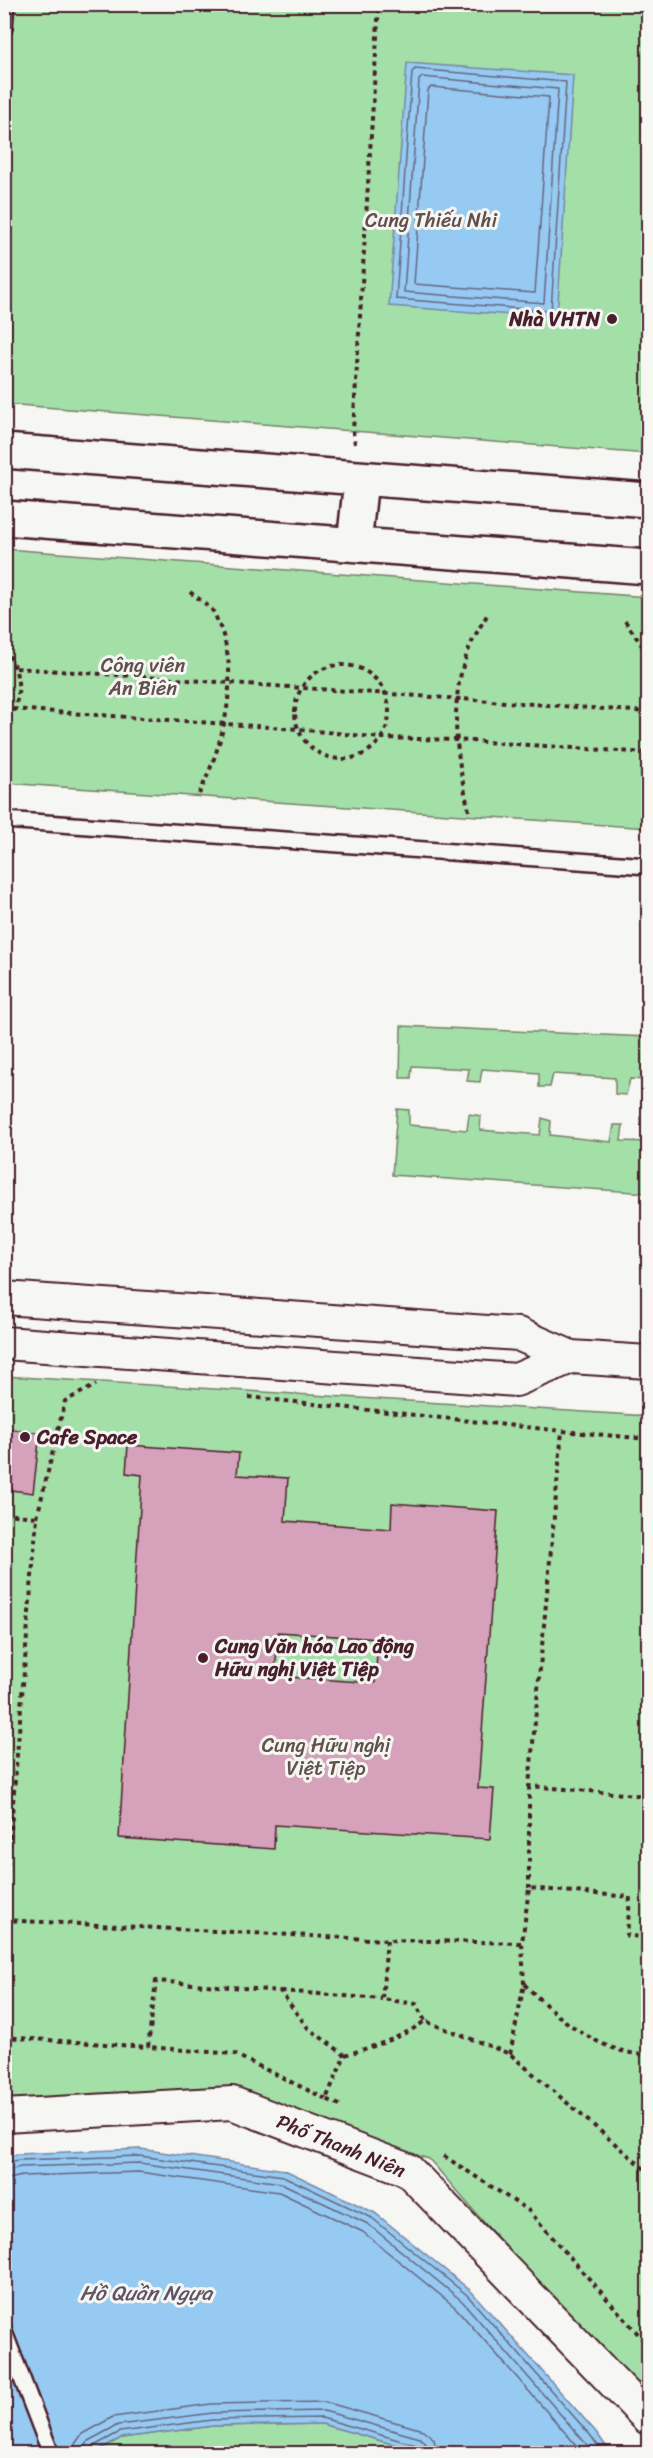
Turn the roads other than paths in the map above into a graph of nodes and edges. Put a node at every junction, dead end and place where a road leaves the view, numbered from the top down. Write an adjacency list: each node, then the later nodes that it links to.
1 (6, 4): 2 (lane)
2 (4, 28)
3 (4, 451): 4 (main road)
4 (361, 480): 5 (main road); 7 (main road)
5 (648, 500)
6 (4, 518): 7 (main road)
7 (354, 544): 8 (main road)
8 (648, 567)
9 (4, 820): 10 (lane)
10 (648, 866)
11 (4, 1298): 12 (street)
12 (91, 1304): 13 (street); 15 (street)
13 (275, 1317): 16 (street); 17 (street)
14 (4, 1343): 15 (street)
15 (88, 1349): 17 (street)
16 (571, 1357): 17 (street); 18 (street)
17 (270, 1362)
18 (648, 1362)
19 (4, 2116): 21 (street, Phố Thanh Niên)
20 (4, 2332): 22 (lane)
21 (648, 2418)
22 (51, 2454)

